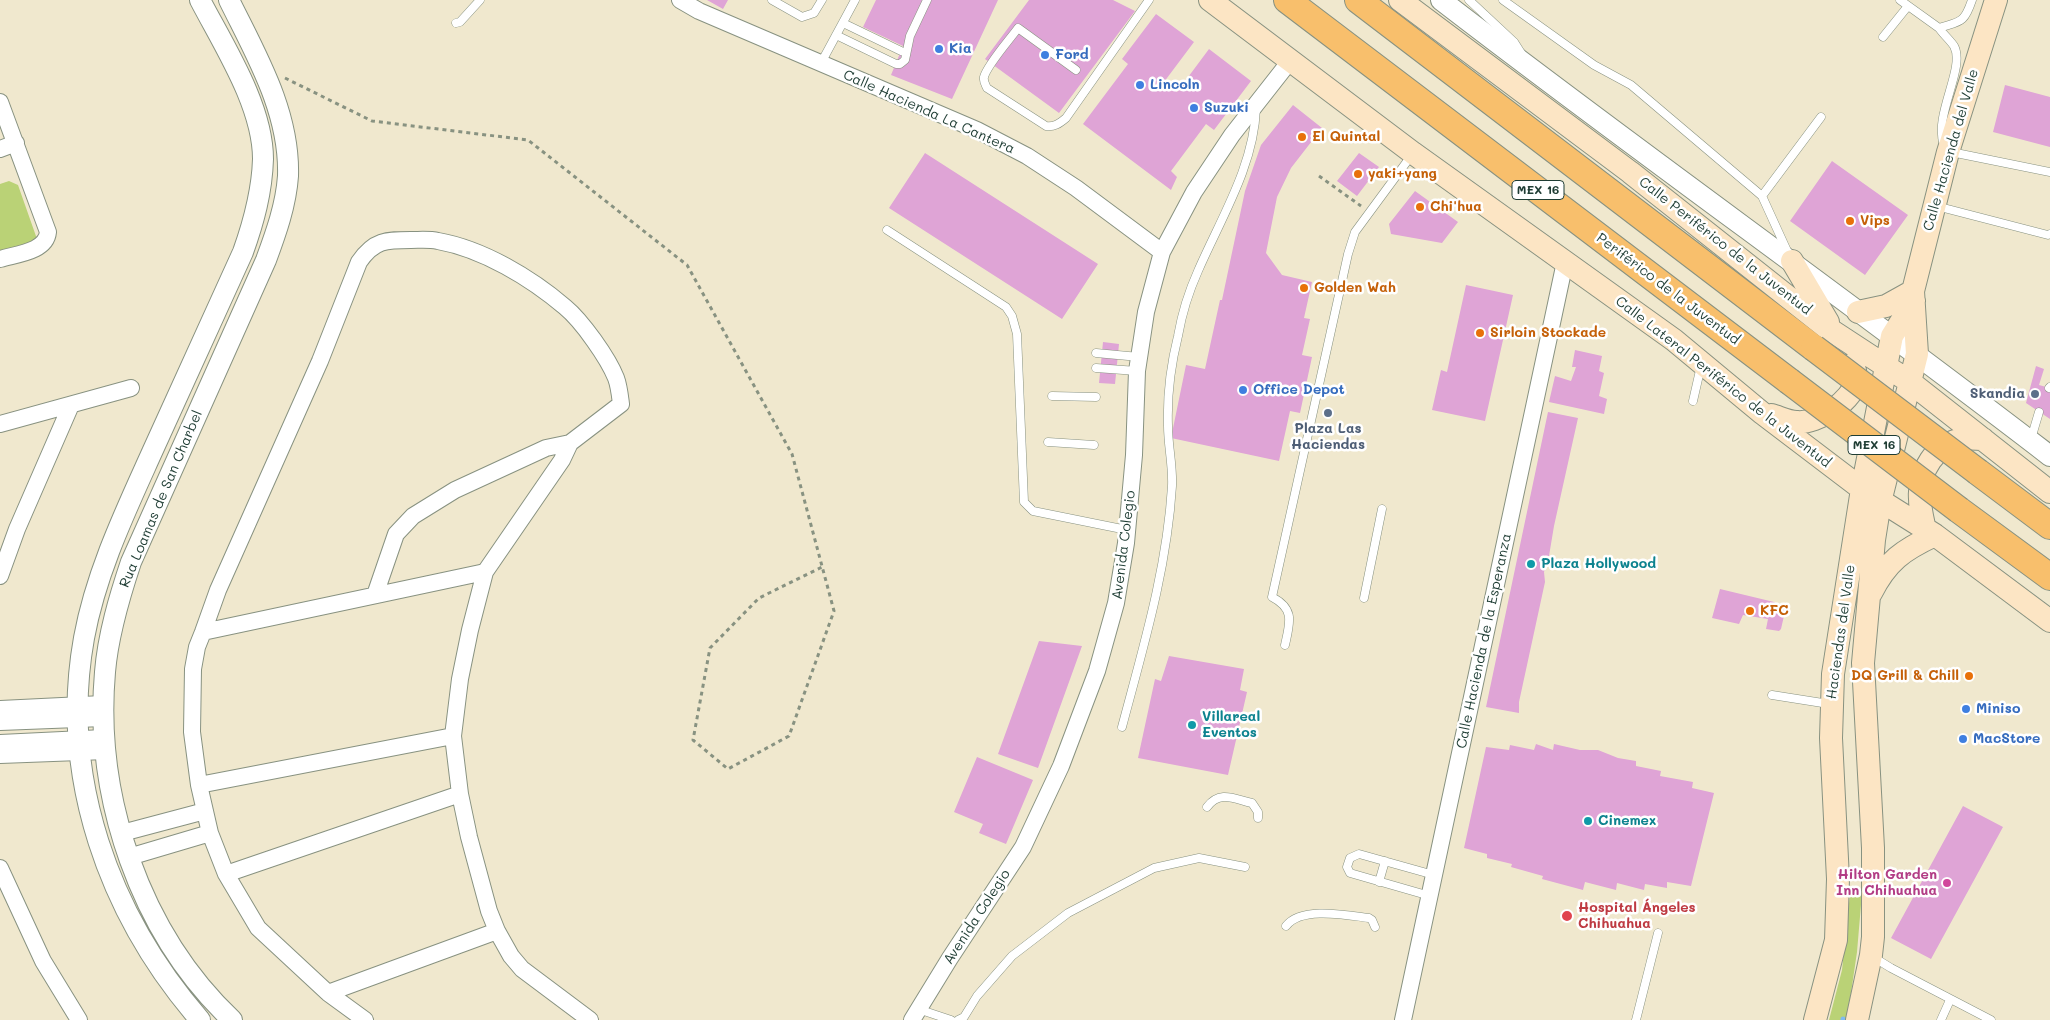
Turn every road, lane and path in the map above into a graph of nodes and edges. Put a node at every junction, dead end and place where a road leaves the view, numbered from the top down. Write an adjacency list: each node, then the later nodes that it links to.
1 (200, 0): 99 (street, Rua Loamas de San Charbel)
2 (229, 0): 29 (street, Rua Loamas de San Charbel)
3 (480, 0): 21 (lane)
4 (680, 0): 28 (street, Calle Hacienda La Cantera)
5 (772, 0): 6 (lane)
6 (822, 0)
7 (855, 0): 22 (lane)
8 (927, 0): 24 (lane)
9 (1149, 0): 31 (lane)
10 (1210, 0): 27 (main road)
11 (1287, 0): 85 (highway, Periférico de la Juventud / MEX 16, bridge)
12 (1358, 0): 78 (highway, MEX 16, bridge)
13 (1400, 0): 52 (main road, Calle Periférico de la Juventud)
14 (1441, 0): 30 (street)
15 (1469, 0): 30 (lane)
16 (1503, 0): 41 (lane)
17 (1900, 0): 20 (lane)
18 (1972, 0): 23 (lane)
19 (1996, 0): 37 (main road, Calle Hacienda del Valle)
20 (1908, 6): 23 (lane); 25 (lane)
21 (456, 23)
22 (843, 23): 24 (lane); 26 (lane)
23 (1938, 28): 37 (lane)
24 (836, 35): 28 (lane)
25 (1883, 37)
26 (901, 51)
27 (1290, 61): 33 (street, Avenida Colegio); 38 (main road)
28 (821, 63): 46 (street, Calle Hacienda La Cantera)
29 (262, 67): 82 (path); 98 (street, Rua Loamas de San Charbel)
30 (1529, 68): 48 (street)
31 (1076, 70)
32 (0, 102): 35 (street)
33 (1256, 105): 46 (street, Avenida Colegio); 97 (lane)
34 (1821, 117): 41 (lane)
35 (16, 143): 36 (street); 47 (street)
36 (0, 149)
37 (1948, 152): 39 (lane); 42 (main road, Calle Hacienda del Valle)
38 (1413, 153): 43 (lane); 49 (main road)
39 (2050, 172)
40 (1319, 176): 43 (path)
41 (1762, 196): 48 (lane)
42 (1934, 206): 45 (lane); 50 (main road, Calle Hacienda del Valle)
43 (1370, 212): 91 (lane)
44 (887, 230): 79 (lane)
45 (2050, 234)
46 (1162, 252): 57 (street, Avenida Colegio)
47 (0, 259)
48 (1792, 261): 51 (street); 52 (main road)
49 (1565, 262): 56 (main road, Calle Lateral Periférico de la Juventud); 116 (street, Calle Hacienda de la Esperanza)
50 (1914, 296): 51 (main road); 53 (main road, Calle Hacienda del Valle); 55 (main road, Calle Hacienda del Valle)
51 (1858, 312): 53 (street)
52 (1834, 332): 58 (main road, Calle Periférico de la Juventud); 67 (main road)
53 (1892, 336): 55 (street); 58 (main road, Haciendas del Valle)
54 (1096, 353): 57 (lane)
55 (1917, 354): 60 (main road, Haciendas del Valle); 70 (street)
56 (1702, 363): 64 (lane); 67 (main road, Calle Lateral Periférico de la Juventud)
57 (1138, 364): 59 (lane); 79 (street, Avenida Colegio)
58 (1886, 367): 60 (main road, Calle Periférico de la Juventud); 76 (main road, Haciendas del Valle)
59 (1096, 368)
60 (1910, 382): 69 (main road, Calle Periférico de la Juventud); 76 (main road, Haciendas del Valle)
61 (131, 388): 65 (street)
62 (1052, 396): 63 (lane)
63 (1096, 397)
64 (1693, 401)
65 (71, 405): 68 (street); 84 (street)
66 (2039, 412): 70 (lane)
67 (1762, 413): 76 (main road, Calle Lateral Periférico de la Juventud)
68 (0, 424)
69 (1983, 439): 75 (main road, Calle Periférico de la Juventud); 80 (main road)
70 (2030, 441): 74 (street)
71 (1048, 442): 73 (lane)
72 (570, 443): 83 (street); 86 (street); 90 (street)
73 (1094, 444)
74 (2050, 456)
75 (2050, 492)
76 (1871, 496): 80 (main road); 81 (main road, Haciendas del Valle)
77 (1382, 509): 87 (lane)
78 (2050, 526)
79 (1127, 530): 126 (street, Avenida Colegio)
80 (1930, 533): 88 (main road); 89 (main road)
81 (1861, 566): 88 (main road, Haciendas del Valle); 93 (main road, Haciendas del Valle)
82 (822, 567): 82 (path)
83 (485, 572): 86 (street); 100 (street)
84 (0, 576)
85 (2050, 578)
86 (374, 596): 90 (street)
87 (1364, 598)
88 (1868, 598): 123 (main road, Haciendas del Valle)
89 (2050, 621)
90 (203, 632): 104 (street)
91 (1285, 645)
92 (1772, 695): 93 (lane)
93 (1832, 704): 136 (main road, Haciendas del Valle)
94 (0, 708): 95 (street)
95 (22, 714): 96 (street); 99 (street); 102 (street)
96 (0, 722)
97 (1122, 727)
98 (104, 728): 99 (street); 99 (street); 109 (street, Rua Loamas de San Charbel)
99 (78, 729): 102 (street); 128 (street, Rua Loamas de San Charbel)
100 (453, 736): 104 (street); 105 (street)
101 (0, 743): 102 (street)
102 (22, 748): 103 (street)
103 (0, 755)
104 (199, 785): 107 (street)
105 (460, 794): 115 (street); 121 (street)
106 (1207, 807): 108 (lane)
107 (205, 811): 109 (street); 110 (street)
108 (1258, 818)
109 (122, 834): 111 (street, Rua Loamas de San Charbel)
110 (210, 834): 111 (street); 115 (street)
111 (129, 857): 129 (street, Rua Loamas de San Charbel)
112 (1385, 861): 116 (lane); 117 (lane); 117 (lane)
113 (1245, 868): 133 (lane)
114 (0, 871): 127 (street)
115 (226, 874): 124 (street)
116 (1434, 875): 118 (street, Calle Hacienda de la Esperanza)
117 (1379, 882): 118 (lane)
118 (1430, 896): 134 (street, Calle Hacienda de la Esperanza)
119 (1286, 926): 120 (lane)
120 (1374, 927)
121 (496, 931): 124 (street); 131 (street)
122 (1658, 933): 135 (lane)
123 (1871, 956): 125 (lane); 137 (main road, Haciendas del Valle)
124 (328, 993): 130 (street)
125 (1950, 1000): 138 (lane); 139 (lane)
126 (915, 1015): 132 (lane)
127 (79, 1020)
128 (200, 1020)
129 (232, 1020)
130 (365, 1020)
131 (590, 1020)
132 (951, 1020)
133 (958, 1020)
134 (1403, 1020)
135 (1636, 1020)
136 (1815, 1020)
137 (1857, 1020)
138 (1941, 1020)
139 (1991, 1020)

